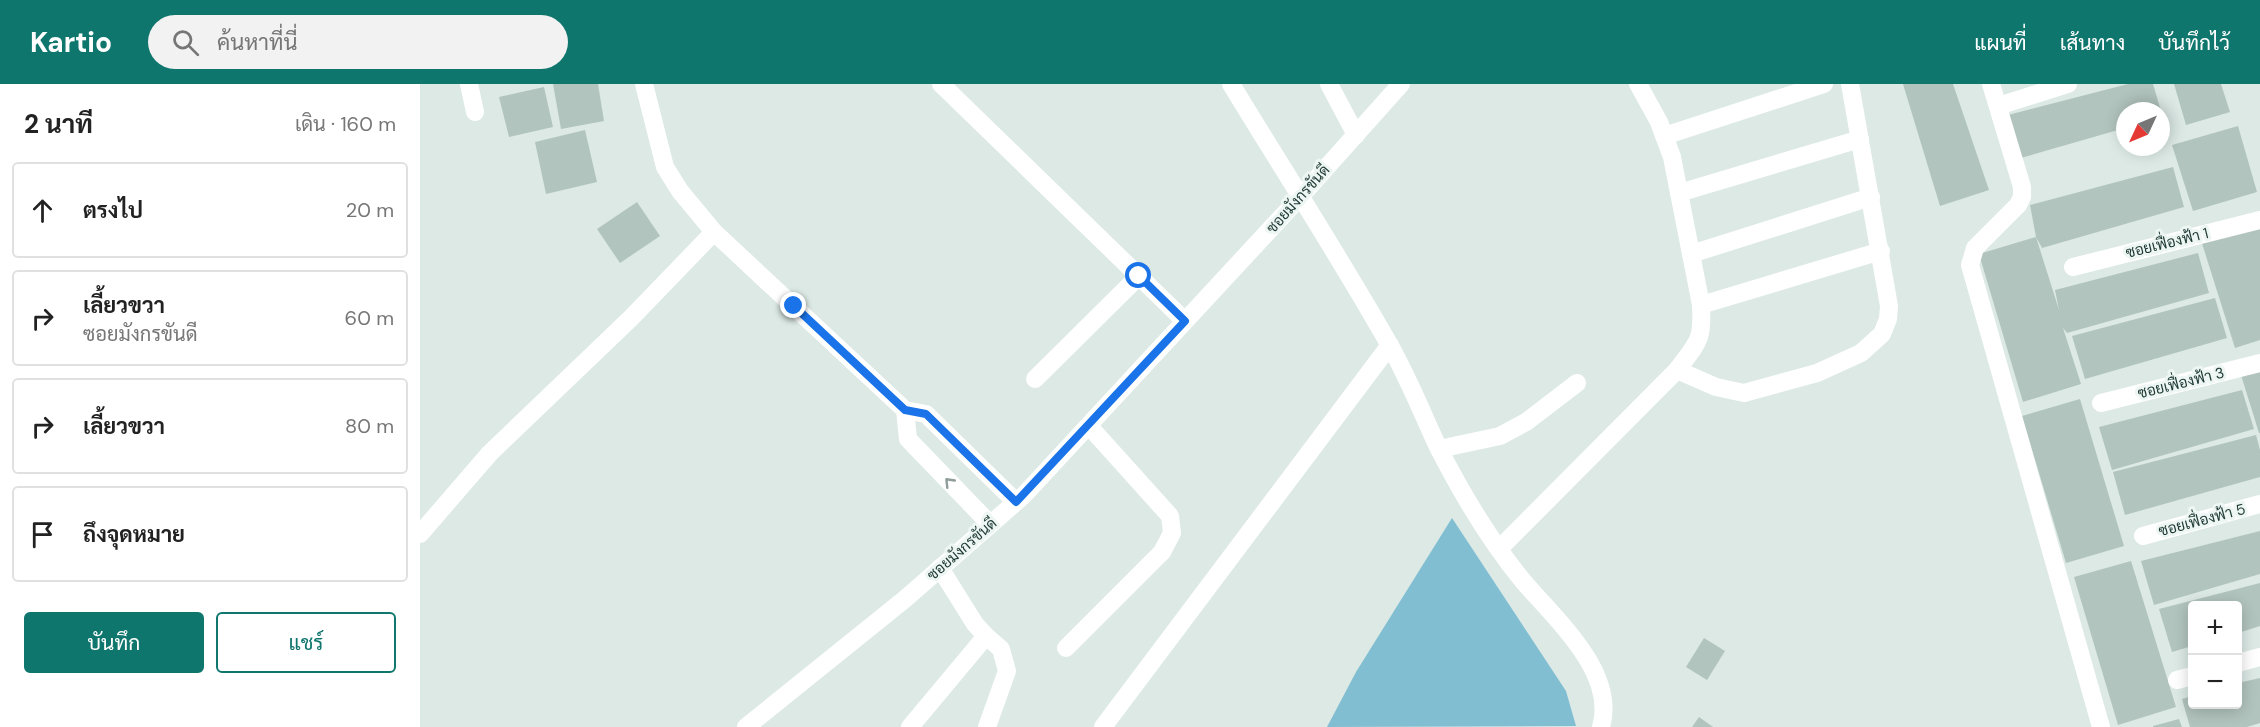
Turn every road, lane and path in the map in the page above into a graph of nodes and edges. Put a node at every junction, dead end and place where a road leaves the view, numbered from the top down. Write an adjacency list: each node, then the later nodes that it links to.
1 (469, 84): 13 (street)
2 (644, 84): 21 (street)
3 (941, 84): 25 (street)
4 (1231, 84): 18 (street)
5 (1329, 84): 14 (street)
6 (1401, 84): 14 (street, ซอยมังกรขันดี)
7 (1640, 84): 15 (street)
8 (1824, 84): 15 (street)
9 (1850, 84): 16 (street)
10 (1991, 84): 12 (street)
11 (2068, 84): 12 (street)
12 (1998, 106): 53 (street)
13 (475, 112)
14 (1356, 135): 18 (street, ซอยมังกรขันดี)
15 (1664, 136): 17 (street)
16 (1860, 139): 17 (street); 19 (street)
17 (1679, 194): 23 (street)
18 (1300, 197): 27 (street, ซอยมังกรขันดี); 28 (street)
19 (1871, 197): 22 (street); 23 (street)
20 (2260, 220): 24 (street, ซอยเฟื่องฟ้า 1)
21 (714, 232): 34 (street); 40 (street)
22 (1881, 251): 26 (street); 30 (street)
23 (1691, 254): 26 (street)
24 (2073, 267)
25 (1139, 276): 27 (street); 31 (street)
26 (1701, 305): 30 (street)
27 (1185, 321): 35 (street, ซอยมังกรขันดี)
28 (1390, 345): 36 (street); 51 (street)
29 (2260, 363): 33 (street, ซอยเฟื่องฟ้า 3)
30 (1677, 370): 42 (street)
31 (1035, 379)
32 (1577, 383): 36 (street)
33 (2101, 403)
34 (905, 410): 37 (street); 39 (street, one-way to 34)
35 (1089, 426): 37 (street, ซอยมังกรขันดี); 45 (street)
36 (1439, 449): 42 (street)
37 (1016, 502): 39 (street, ซอยมังกรขันดี)
38 (2260, 504): 41 (street, ซอยเฟื่องฟ้า 5)
39 (990, 524): 43 (street, ซอยมังกรขันดี)
40 (420, 534)
41 (2143, 536)
42 (1499, 549): 52 (street)
43 (940, 568): 44 (street); 48 (street, ซอยมังกรขันดี)
44 (986, 636): 49 (street); 50 (street)
45 (1066, 648)
46 (2260, 657): 47 (street)
47 (2242, 662)
48 (746, 727)
49 (910, 727)
50 (987, 727)
51 (1103, 727)
52 (1601, 727)
53 (2102, 727)

